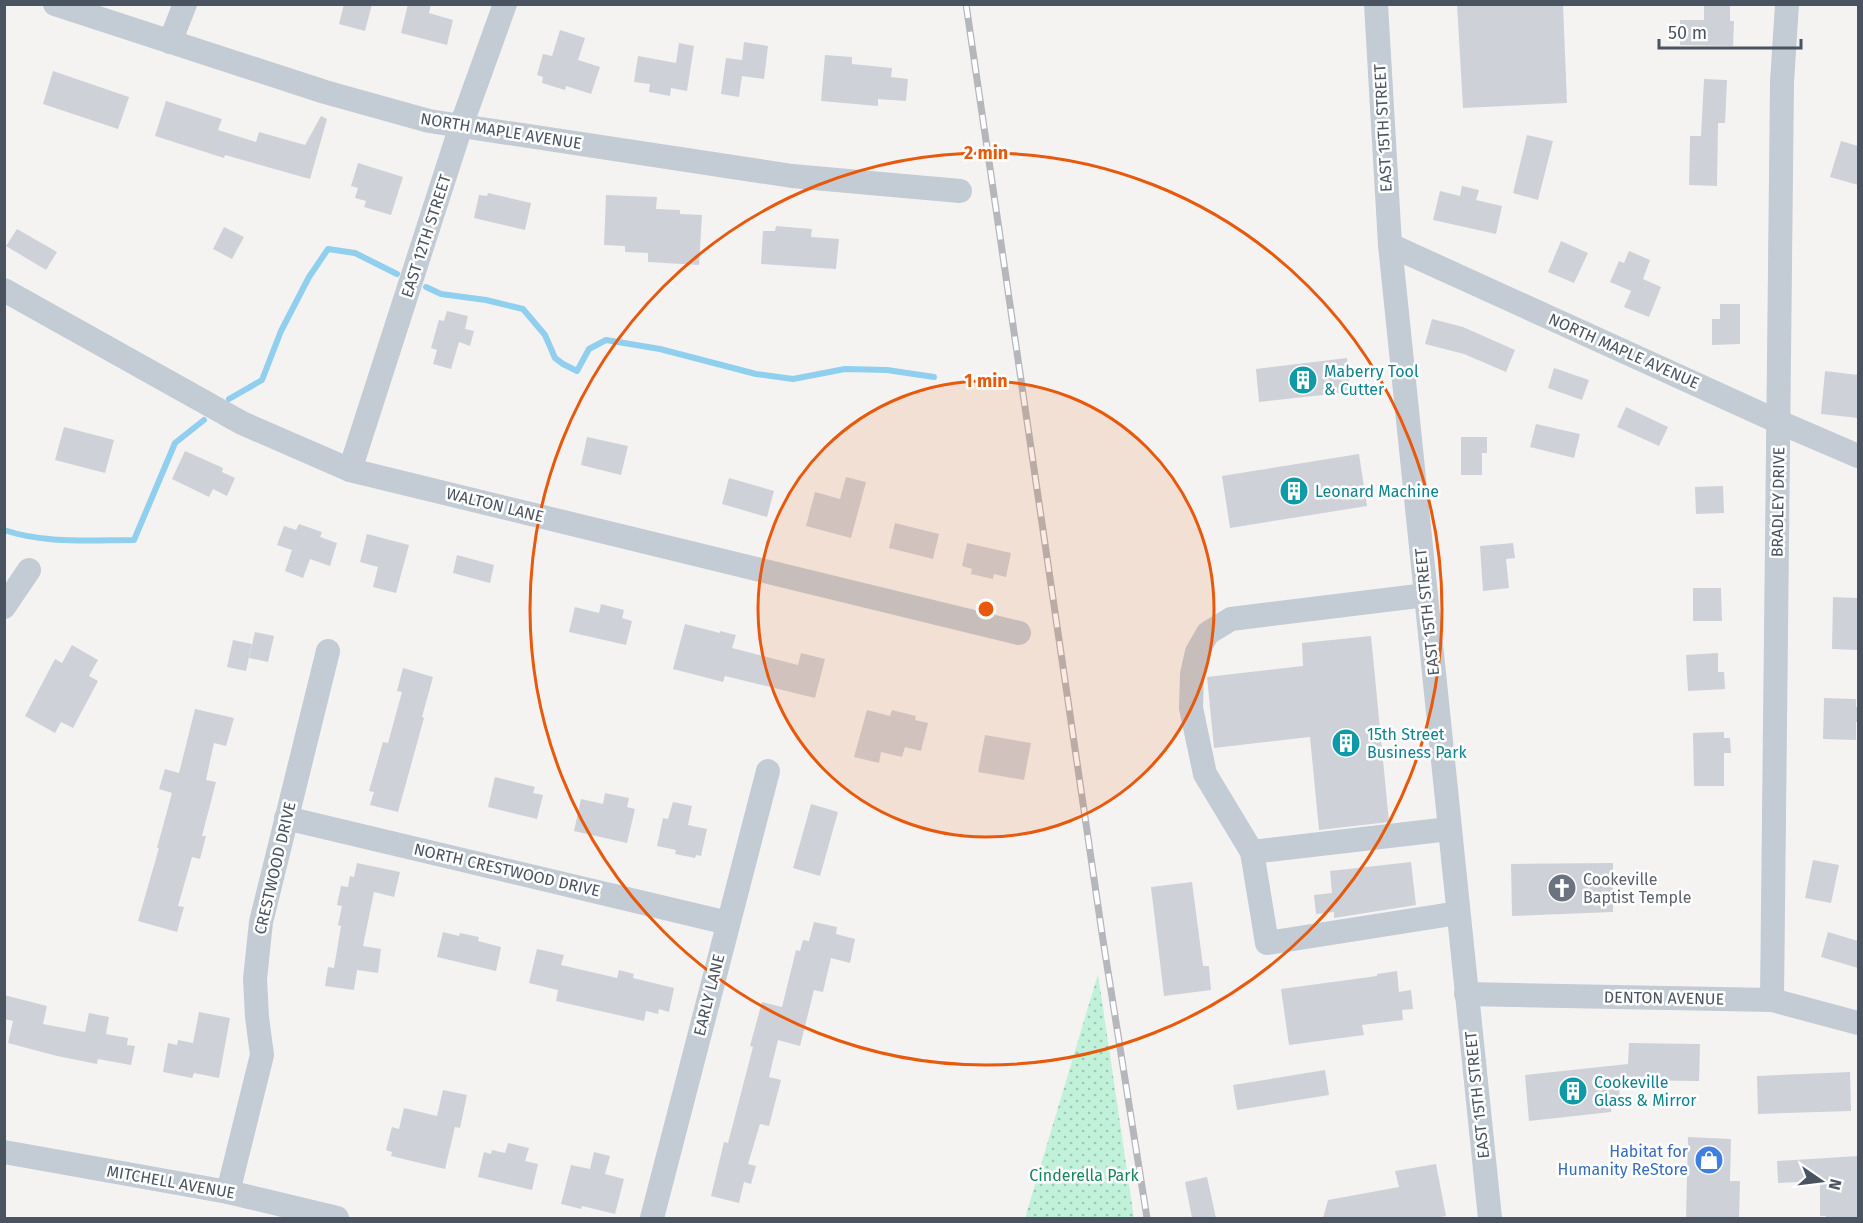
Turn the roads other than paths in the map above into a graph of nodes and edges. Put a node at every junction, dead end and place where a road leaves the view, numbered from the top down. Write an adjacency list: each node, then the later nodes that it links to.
1 (55, 4): 6 (street, NORTH MAPLE AVENUE)
2 (184, 4): 6 (street)
3 (505, 4): 7 (street, EAST 12TH STREET)
4 (1376, 4): 9 (street, EAST 15TH STREET)
5 (1787, 4): 11 (street, BRADLEY DRIVE)
6 (170, 42): 7 (street, NORTH MAPLE AVENUE)
7 (461, 126): 8 (street, NORTH MAPLE AVENUE); 13 (street, EAST 12TH STREET)
8 (960, 191)
9 (1390, 245): 11 (street, NORTH MAPLE AVENUE); 15 (street, EAST 15TH STREET)
10 (4, 290): 13 (street, WALTON LANE)
11 (1779, 422): 12 (street, NORTH MAPLE AVENUE); 26 (street, BRADLEY DRIVE)
12 (1858, 456)
13 (350, 470): 17 (street, WALTON LANE)
14 (29, 570): 16 (street)
15 (1425, 595): 21 (street, EAST 15TH STREET); 22 (street)
16 (4, 607)
17 (1019, 633)
18 (328, 651): 20 (street, CRESTWOOD DRIVE)
19 (768, 771): 24 (street, EARLY LANE)
20 (286, 818): 24 (street, NORTH CRESTWOOD DRIVE); 29 (street, CRESTWOOD DRIVE)
21 (1449, 829): 22 (street); 23 (street, EAST 15TH STREET)
22 (1252, 852): 23 (street)
23 (1458, 913): 25 (street, EAST 15TH STREET)
24 (728, 923): 31 (street, EARLY LANE)
25 (1466, 994): 26 (street, DENTON AVENUE); 32 (street, EAST 15TH STREET)
26 (1772, 1000): 27 (street, DENTON AVENUE)
27 (1858, 1023)
28 (4, 1152): 29 (street, MITCHELL AVENUE)
29 (228, 1192): 30 (street, MITCHELL AVENUE)
30 (337, 1218)
31 (652, 1218)
32 (1490, 1218)

